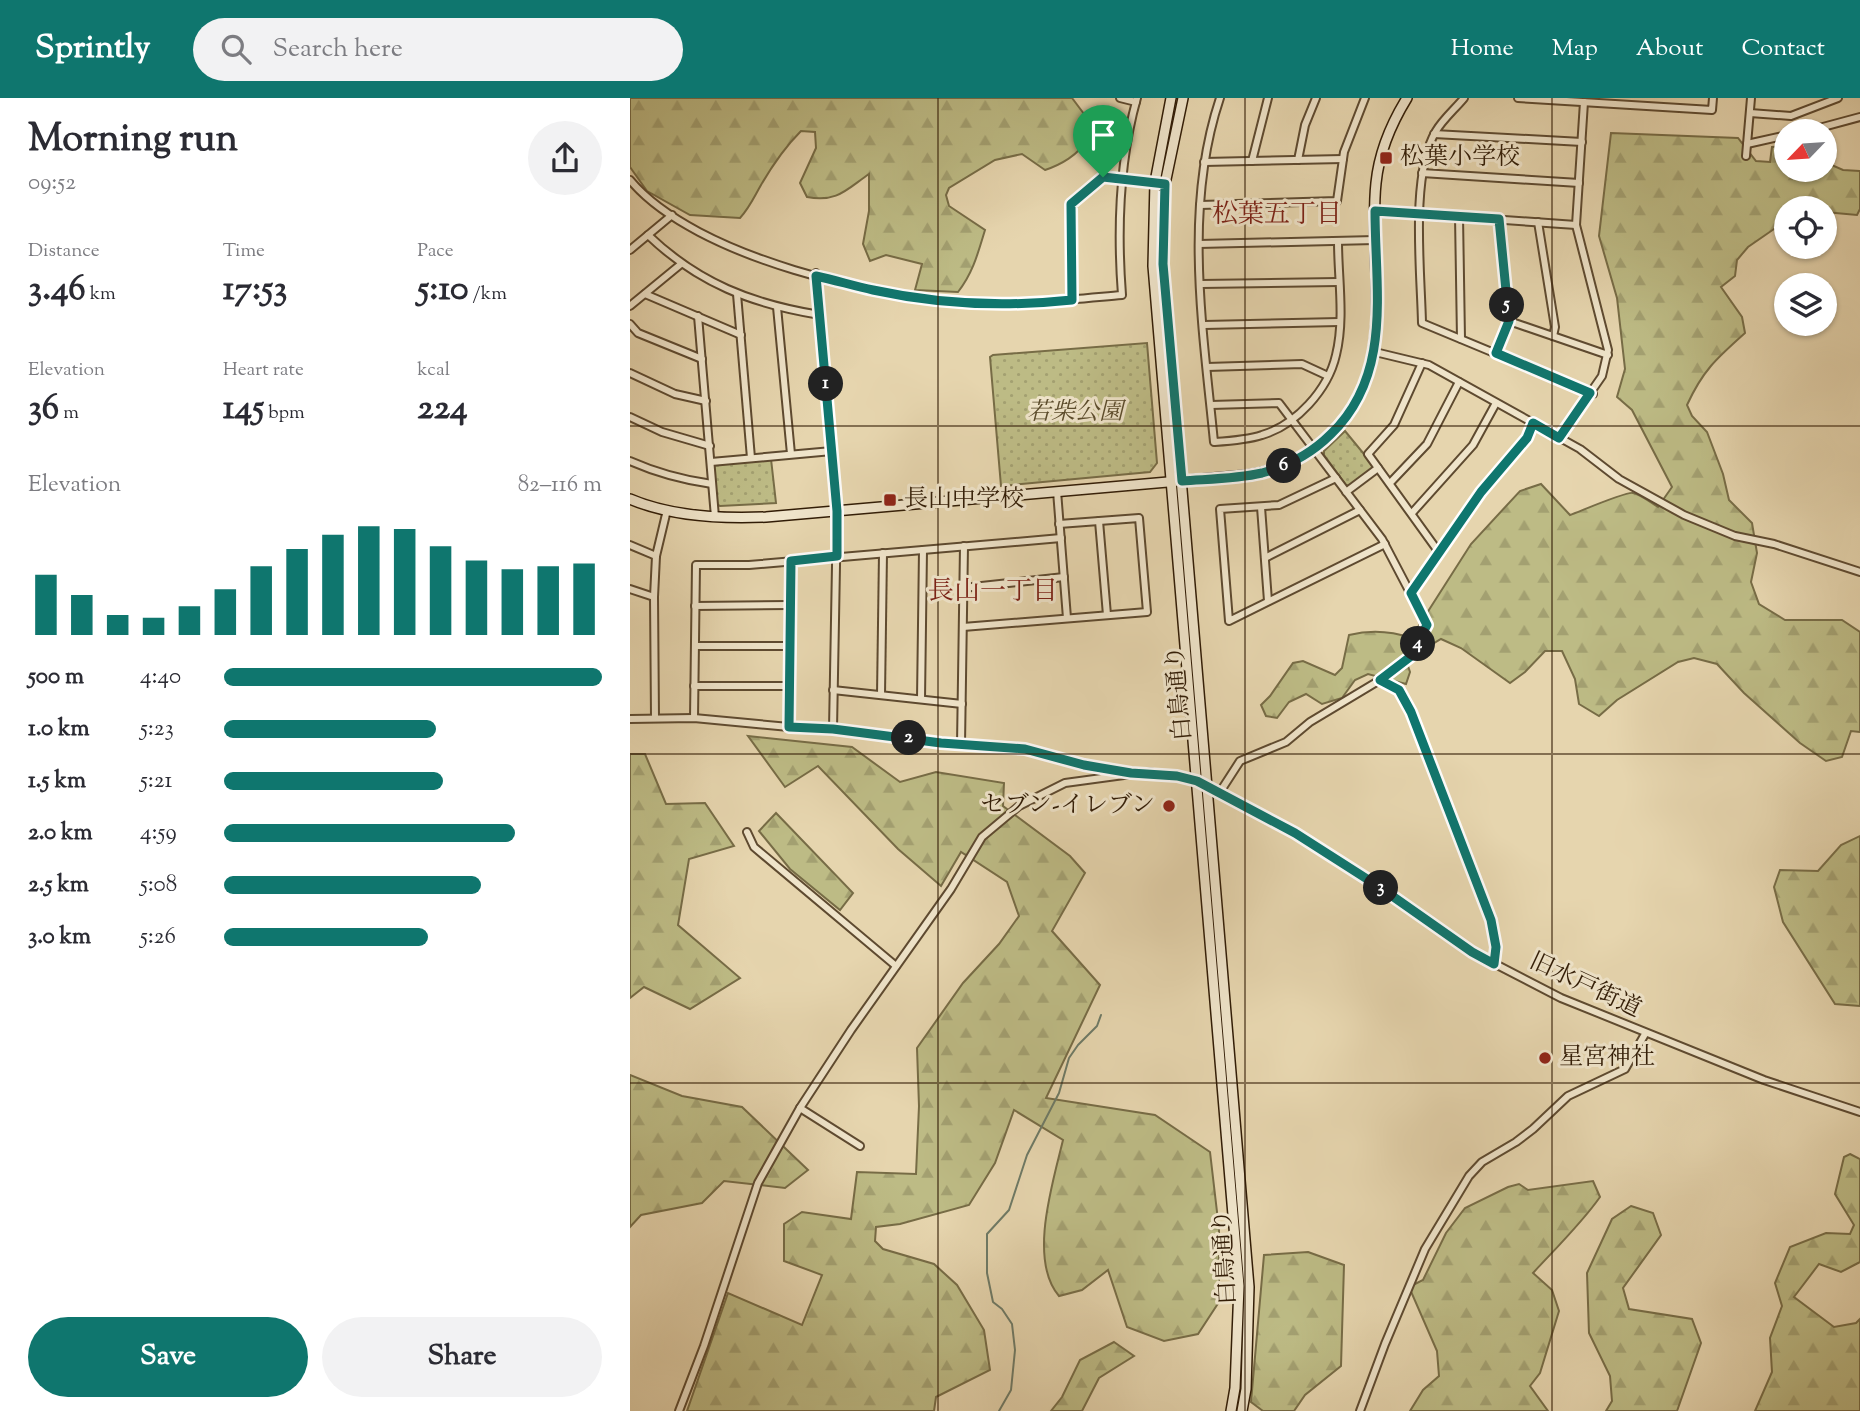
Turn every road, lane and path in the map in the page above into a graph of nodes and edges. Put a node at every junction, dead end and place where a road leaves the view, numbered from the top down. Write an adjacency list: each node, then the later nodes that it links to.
1 (1120, 98): 15 (street)
2 (1171, 98): 33 (main road, 白鳥通り)
3 (1183, 98): 35 (main road, 白鳥通り)
4 (1220, 98): 29 (street)
5 (1268, 98): 28 (street)
6 (1316, 98): 27 (street)
7 (1365, 98): 26 (street)
8 (1407, 98): 37 (main road)
9 (1464, 98): 21 (street)
10 (1518, 98): 16 (street)
11 (1713, 98): 16 (street)
12 (1751, 98): 18 (street)
13 (1812, 98): 17 (street)
14 (1838, 98): 17 (street)
15 (1136, 100): 31 (street)
16 (1584, 102): 23 (street)
17 (1815, 107): 18 (street)
18 (1750, 113): 24 (street)
19 (1860, 117): 20 (street)
20 (1838, 123)
21 (1434, 134): 23 (street); 30 (street)
22 (1774, 138): 24 (street)
23 (1582, 142): 34 (street)
24 (1748, 144): 25 (street)
25 (1746, 156)
26 (1343, 159): 27 (street); 36 (street)
27 (1298, 160): 28 (street)
28 (1252, 161): 29 (street)
29 (1204, 162): 36 (street)
30 (1422, 173): 34 (street); 38 (street)
31 (1122, 179): 33 (street); 55 (street); 55 (street)
32 (630, 180): 39 (street)
33 (1154, 182): 35 (street); 94 (main road, 白鳥通り)
34 (1579, 183): 43 (street)
35 (1165, 184): 93 (main road, 白鳥通り)
36 (1200, 205): 47 (street)
37 (1375, 211): 38 (street); 45 (main road)
38 (1419, 213): 40 (street); 66 (street)
39 (672, 215): 44 (street); 50 (street)
40 (1459, 216): 41 (street); 66 (street)
41 (1499, 219): 42 (street); 60 (street)
42 (1538, 222): 43 (street); 65 (street)
43 (1577, 225): 69 (street)
44 (648, 235): 48 (street); 49 (street)
45 (1375, 240): 46 (street); 67 (main road)
46 (1338, 242): 47 (street); 51 (street)
47 (1199, 244): 52 (street)
48 (630, 250)
49 (681, 264): 53 (street); 54 (street)
50 (816, 274): 55 (street); 59 (street)
51 (1339, 282): 52 (street); 61 (street)
52 (1201, 284): 63 (street)
53 (645, 294): 56 (street); 58 (street)
54 (737, 294): 57 (street); 64 (street)
55 (1072, 300)
56 (630, 306)
57 (777, 307): 59 (street); 87 (street)
58 (698, 316): 64 (street); 70 (street)
59 (820, 316): 86 (street)
60 (1509, 321): 65 (street); 68 (street)
61 (1339, 322): 63 (street); 74 (street)
62 (630, 324): 70 (street)
63 (1204, 326): 72 (street)
64 (740, 335): 88 (street)
65 (1553, 336): 69 (street)
66 (1461, 339): 68 (street)
67 (1375, 352): 71 (street); 85 (main road)
68 (1496, 353): 76 (street)
69 (1608, 355): 76 (street)
70 (702, 359): 77 (street)
71 (1422, 363): 75 (street); 91 (street)
72 (1207, 367): 74 (street); 79 (street)
73 (630, 373): 77 (street)
74 (1328, 376): 81 (street)
75 (1459, 382): 78 (street); 95 (street)
76 (1592, 393): 83 (street)
77 (706, 401): 84 (street)
78 (1496, 403): 82 (street); 104 (street)
79 (1211, 405): 81 (street); 81 (street)
80 (630, 417): 84 (street)
81 (1293, 420): 85 (street)
82 (1533, 423): 83 (street); 113 (street)
83 (1559, 438): 119 (street)
84 (710, 446): 90 (street)
85 (1314, 449): 92 (street); 93 (main road)
86 (832, 451): 87 (street); 103 (street)
87 (791, 454): 88 (street)
88 (751, 458): 90 (street)
89 (630, 461): 96 (street)
90 (711, 462): 96 (street)
91 (1378, 468): 95 (street); 98 (street)
92 (1336, 478): 98 (street); 100 (street)
93 (1182, 481): 94 (main road); 148 (main road, 白鳥通り)
94 (1171, 482): 97 (main road); 147 (main road, 白鳥通り)
95 (1390, 483): 104 (street)
96 (712, 484): 105 (street)
97 (1057, 491): 103 (main road); 107 (street)
98 (1346, 492): 102 (street)
99 (630, 499): 101 (main road)
100 (1261, 507): 117 (street); 125 (street)
101 (667, 510): 105 (main road); 115 (street)
102 (1360, 510): 109 (street); 117 (street)
103 (837, 511): 105 (main road); 116 (street)
104 (1412, 513): 113 (street)
105 (715, 517)
106 (1099, 521): 107 (street); 128 (street); 128 (street)
107 (1059, 524): 108 (street)
108 (1061, 538): 111 (street); 120 (street)
109 (1385, 544): 123 (street); 125 (street)
110 (630, 545): 115 (street)
111 (964, 546): 112 (street); 121 (street)
112 (923, 550): 114 (street); 138 (street)
113 (1438, 551): 123 (street)
114 (883, 553): 116 (street); 137 (street)
115 (656, 556): 124 (street)
116 (837, 556): 118 (street); 136 (street)
117 (1265, 558): 125 (street)
118 (791, 561): 126 (street); 127 (street)
119 (1860, 572)
120 (1064, 577): 121 (street); 129 (street)
121 (963, 587): 130 (street)
122 (630, 589): 124 (street)
123 (1411, 593): 133 (street)
124 (654, 597): 140 (street)
125 (1268, 601)
126 (695, 606): 127 (street); 131 (street)
127 (790, 606): 132 (street)
128 (1107, 615): 129 (street)
129 (1067, 618): 130 (street)
130 (963, 627): 139 (street)
131 (695, 646): 132 (street); 134 (street)
132 (790, 646): 135 (street)
133 (1380, 680): 149 (street); 151 (street)
134 (694, 686): 135 (street); 141 (street)
135 (790, 686): 143 (street)
136 (833, 690): 137 (street); 144 (street)
137 (881, 695): 138 (street)
138 (921, 699): 139 (street)
139 (962, 704): 145 (street)
140 (655, 718): 141 (street); 142 (street)
141 (694, 718): 143 (street)
142 (630, 719)
143 (789, 727): 144 (street)
144 (833, 729): 145 (street)
145 (961, 744): 146 (street)
146 (1131, 773): 147 (street, 旧水戸街道); 152 (street)
147 (1197, 781): 148 (street, 旧水戸街道); 158 (main road, 白鳥通り)
148 (1207, 786): 149 (street, 旧水戸街道); 159 (main road, 白鳥通り)
149 (1220, 792): 151 (street, 旧水戸街道)
150 (747, 832): 152 (street)
151 (1494, 964): 153 (street, 旧水戸街道)
152 (896, 966): 154 (street)
153 (1645, 1034): 155 (street, 旧水戸街道); 160 (street)
154 (800, 1108): 156 (street); 157 (street)
155 (1860, 1112)
156 (860, 1146)
157 (679, 1411)
158 (1231, 1411)
159 (1242, 1411)
160 (1360, 1411)

